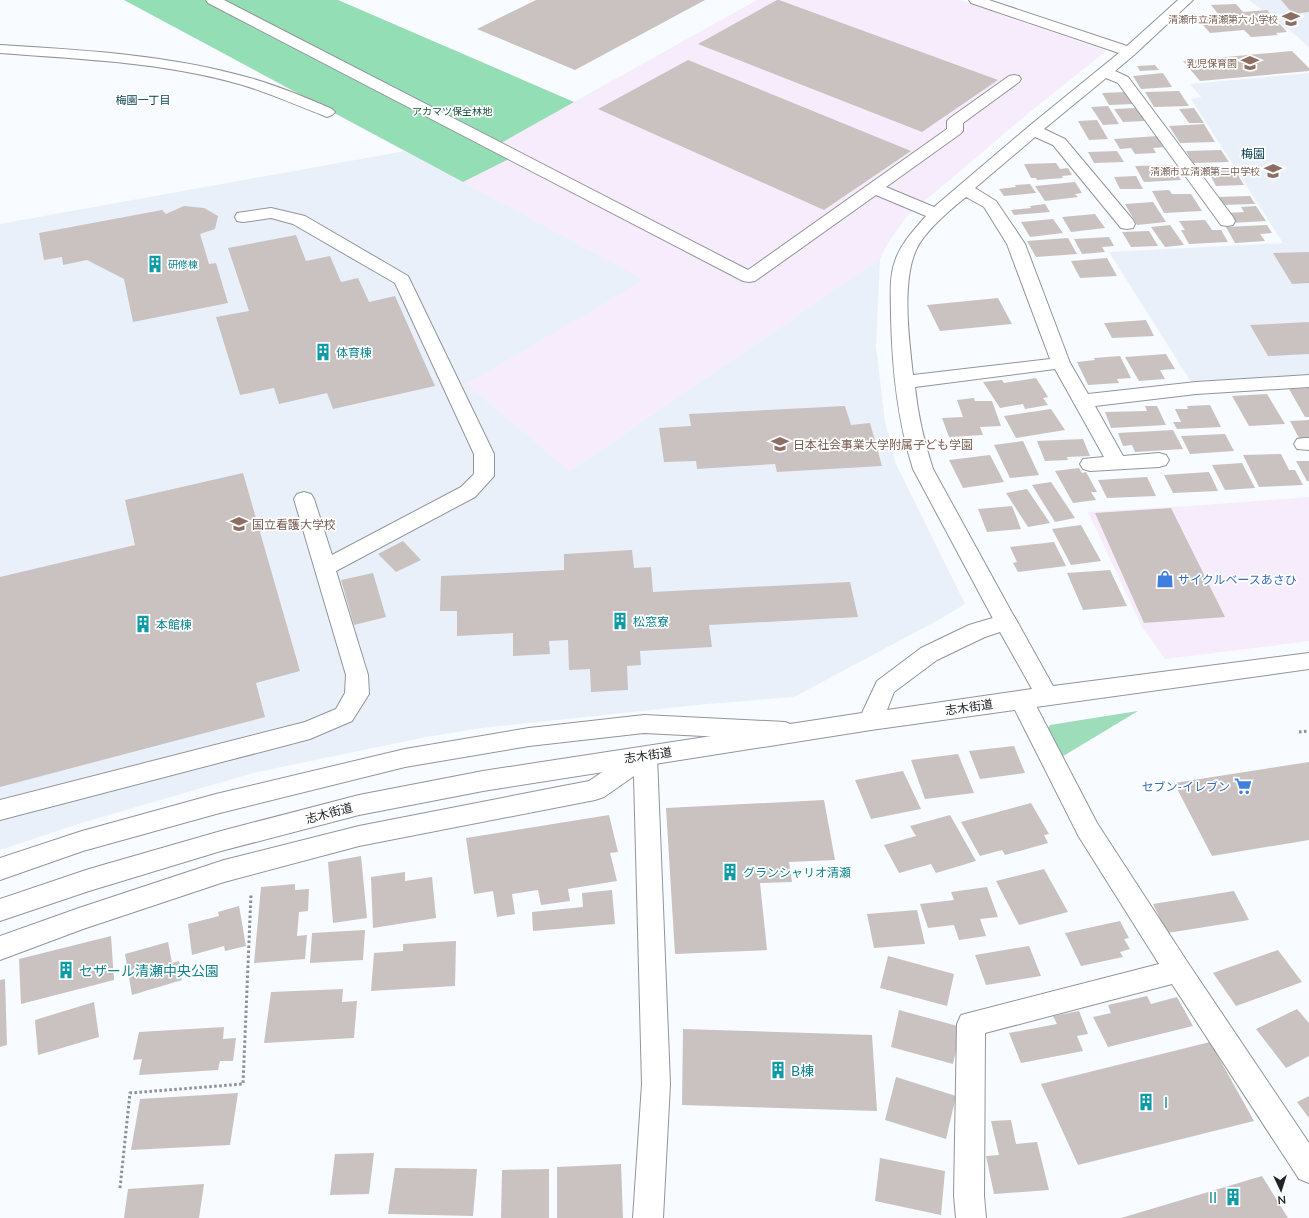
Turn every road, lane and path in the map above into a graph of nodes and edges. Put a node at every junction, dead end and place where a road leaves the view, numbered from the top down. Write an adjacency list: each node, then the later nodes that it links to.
1 (213, 0): 10 (street)
2 (976, 0): 5 (street)
3 (1186, 0): 5 (street)
4 (0, 49): 8 (street)
5 (1129, 52): 6 (street)
6 (1105, 72): 9 (street); 14 (street)
7 (1014, 79): 10 (street)
8 (327, 112)
9 (1033, 130): 11 (street); 15 (street)
10 (874, 188): 12 (street)
11 (965, 189): 12 (street); 16 (street)
12 (936, 214): 18 (street)
13 (243, 217): 24 (street)
14 (1228, 221)
15 (1127, 224)
16 (1061, 363): 18 (street); 19 (street)
17 (1309, 381): 19 (street)
18 (905, 382): 25 (street)
19 (1084, 401): 21 (street)
20 (1159, 460): 21 (street)
21 (1117, 462): 22 (street)
22 (1090, 464)
23 (304, 499): 24 (street)
24 (325, 568): 34 (street)
25 (1006, 622): 27 (street); 29 (street)
26 (1309, 661): 27 (street, 志木街道)
27 (1048, 696): 28 (street, 志木街道)
28 (1022, 700): 29 (street, 志木街道); 39 (street)
29 (871, 721): 30 (street, 志木街道)
30 (802, 731): 33 (street, 志木街道); 36 (street)
31 (1309, 731): 32 (path)
32 (1299, 732)
33 (645, 756): 35 (street); 37 (street, 志木街道); 42 (street)
34 (0, 810)
35 (252, 864): 38 (street); 41 (path)
36 (0, 869)
37 (0, 910)
38 (0, 948)
39 (1178, 971): 40 (street); 43 (street)
40 (1309, 1169)
41 (120, 1188)
42 (648, 1218)
43 (971, 1218)

